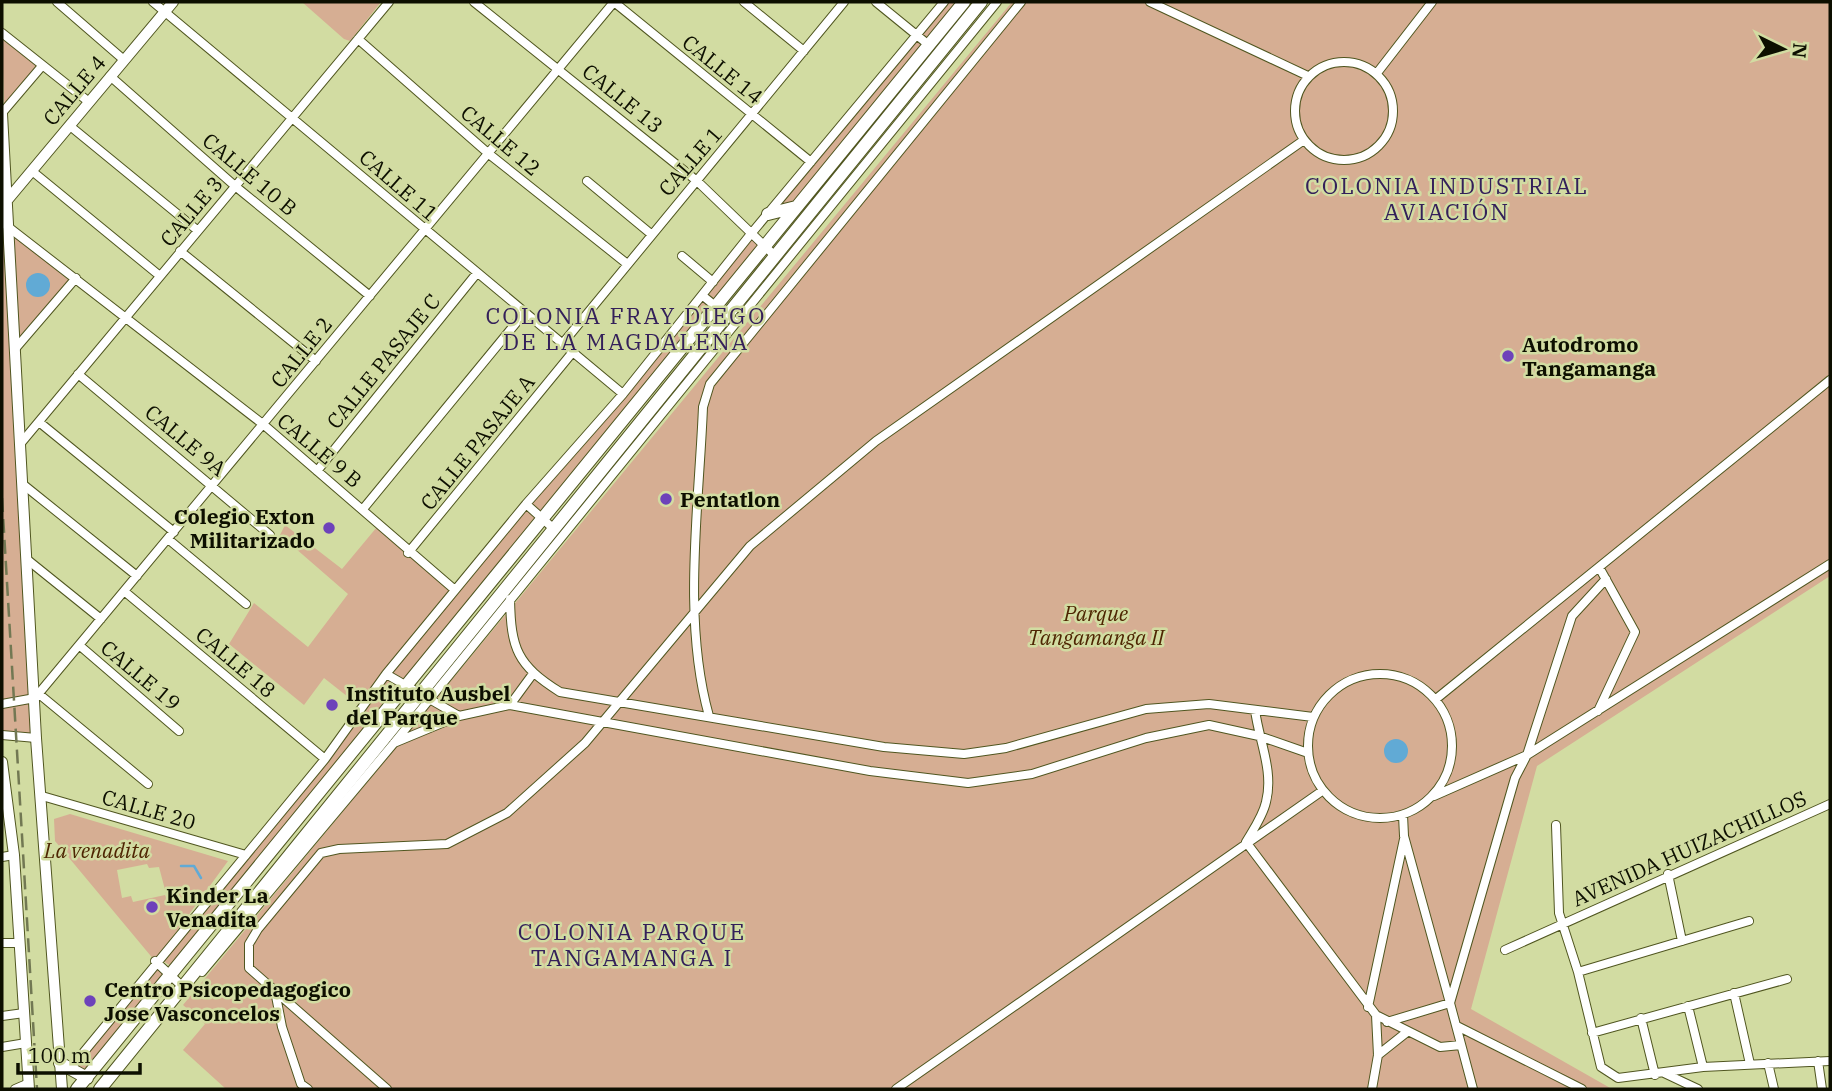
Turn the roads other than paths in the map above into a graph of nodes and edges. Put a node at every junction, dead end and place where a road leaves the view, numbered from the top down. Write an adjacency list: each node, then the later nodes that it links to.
1 (57, 2): 23 (street)
2 (153, 2): 17 (street, CALLE 11)
3 (173, 2): 17 (main road, CALLE 4)
4 (389, 2): 20 (street, CALLE 3)
5 (474, 2): 25 (street, CALLE 13)
6 (614, 2): 25 (street, CALLE 2); 34 (street, CALLE 14)
7 (744, 2): 22 (street)
8 (844, 2): 22 (street, CALLE 1)
9 (876, 2): 19 (street)
10 (944, 2): 19 (street)
11 (964, 2): 21 (main road)
12 (981, 2): 21 (main road)
13 (997, 2): 33 (street)
14 (1021, 2): 97 (street)
15 (1150, 2): 28 (street)
16 (1433, 2): 26 (street)
17 (165, 11): 23 (main road, CALLE 4); 35 (street, CALLE 11)
18 (2, 33): 24 (street)
19 (917, 36): 21 (street); 29 (street)
20 (358, 39): 35 (street, CALLE 3); 38 (street, CALLE 12)
21 (934, 49): 30 (main road); 33 (main road)
22 (804, 51): 34 (street, CALLE 1)
23 (124, 60): 27 (main road, CALLE 4)
24 (42, 66): 31 (street); 32 (street)
25 (559, 69): 38 (street, CALLE 2); 42 (street, CALLE 13)
26 (1377, 73): 28 (street); 37 (street)
27 (110, 76): 31 (main road, CALLE 4); 43 (street, CALLE 10 B)
28 (1308, 76): 37 (street)
29 (872, 89): 30 (street); 39 (street)
30 (884, 100): 33 (street); 45 (main road)
31 (89, 102): 36 (main road, CALLE 4)
32 (2, 113): 44 (main road)
33 (898, 113): 55 (main road); 66 (street)
34 (752, 116): 39 (street, CALLE 14); 42 (street, CALLE 1)
35 (292, 117): 43 (street, CALLE 3); 49 (street, CALLE 11)
36 (70, 125): 40 (main road, CALLE 4); 48 (street)
37 (1304, 140): 97 (street)
38 (489, 154): 49 (street, CALLE 2); 56 (street, CALLE 12)
39 (811, 162): 46 (street)
40 (32, 170): 44 (main road, CALLE 4); 58 (street)
41 (587, 181): 50 (street)
42 (697, 181): 50 (street, CALLE 1); 51 (street, CALLE 13)
43 (235, 186): 48 (street, CALLE 3); 61 (street, CALLE 10 B)
44 (4, 204): 47 (main road)
45 (796, 206): 46 (main road); 52 (main road)
46 (768, 214): 51 (street)
47 (7, 226): 59 (street, CALLE 9 B); 68 (main road)
48 (197, 230): 53 (street, CALLE 3)
49 (425, 231): 57 (street, CALLE 11); 61 (street, CALLE 2)
50 (651, 234): 56 (street, CALLE 1)
51 (750, 235): 52 (street, CALLE 13); 60 (street)
52 (764, 247): 55 (street, CALLE 13); 63 (main road)
53 (180, 251): 58 (street, CALLE 3); 70 (street)
54 (682, 256): 60 (street)
55 (775, 256): 66 (main road)
56 (626, 263): 67 (street, CALLE 1)
57 (477, 273): 64 (street, CALLE 11); 77 (street, CALLE PASAJE C)
58 (160, 276): 65 (street, CALLE 3)
59 (76, 278): 65 (street, CALLE 9 B); 68 (street)
60 (713, 282): 62 (street)
61 (370, 296): 70 (street, CALLE 2)
62 (703, 296): 63 (street); 73 (street)
63 (715, 306): 66 (street); 82 (main road)
64 (525, 313): 67 (street, CALLE 11); 81 (street)
65 (126, 315): 71 (street, CALLE 3); 75 (street, CALLE 9 B)
66 (731, 319): 83 (main road); 95 (street)
67 (563, 343): 69 (street, CALLE 11)
68 (15, 349): 76 (main road)
69 (572, 353): 73 (street, CALLE 11); 86 (street, CALLE PASAJE A)
70 (316, 361): 75 (street, CALLE 2)
71 (78, 374): 74 (street, CALLE 3); 79 (street, CALLE 9A)
72 (1830, 380): 89 (street)
73 (623, 394): 80 (street)
74 (39, 422): 76 (street, CALLE 3); 84 (street)
75 (264, 425): 77 (street, CALLE 9 B); 79 (street, CALLE 2)
76 (21, 443): 78 (main road)
77 (317, 471): 81 (street, CALLE 9 B)
78 (25, 486): 87 (main road); 90 (street)
79 (213, 486): 84 (street, CALLE 2); 85 (street, CALLE 9A)
80 (526, 504): 82 (street); 93 (street)
81 (363, 509): 86 (street, CALLE 9 B)
82 (542, 519): 83 (street); 102 (main road)
83 (554, 529): 92 (main road)
84 (171, 535): 90 (street, CALLE 2); 96 (street)
85 (270, 535)
86 (408, 552): 93 (street, CALLE 9 B)
87 (29, 561): 98 (street); 104 (main road)
88 (1830, 564): 110 (street)
89 (1599, 567): 91 (street); 105 (street)
90 (137, 576): 94 (street, CALLE 2)
91 (1606, 579): 110 (street); 121 (street)
92 (511, 581): 95 (street); 103 (main road)
93 (455, 590): 100 (street)
94 (124, 591): 98 (street, CALLE 2); 122 (street, CALLE 18)
95 (510, 598): 101 (street); 103 (street)
96 (246, 604)
97 (695, 613): 106 (street); 112 (street)
98 (101, 619): 99 (street, CALLE 2)
99 (79, 645): 104 (street, CALLE 2); 115 (street, CALLE 19)
100 (386, 674): 102 (street); 122 (street)
101 (533, 675): 106 (street); 108 (street)
102 (405, 687): 103 (street); 147 (main road)
103 (424, 695): 111 (street); 119 (street); 124 (main road)
104 (37, 696): 107 (street); 118 (main road); 125 (street)
105 (1436, 699): 113 (street); 129 (street)
106 (621, 701): 112 (street); 114 (street)
107 (2, 704)
108 (510, 705): 111 (street); 114 (street)
109 (1255, 710): 112 (street); 113 (street); 117 (street)
110 (1598, 711): 121 (street)
111 (459, 716): 119 (street)
112 (709, 716)
113 (1313, 717): 120 (street)
114 (600, 723): 117 (street); 150 (street)
115 (179, 730)
116 (2, 735): 118 (street)
117 (1259, 736): 120 (street); 134 (street)
118 (36, 737): 128 (main road)
119 (394, 743): 124 (street)
120 (1308, 753): 127 (street)
121 (1527, 755): 129 (street); 152 (street)
122 (325, 759): 136 (street)
123 (2, 762): 126 (main road)
124 (370, 764): 149 (main road)
125 (148, 784)
126 (4, 785): 135 (main road)
127 (1322, 791): 131 (street); 134 (street)
128 (42, 796): 136 (street, CALLE 20); 171 (main road)
129 (1433, 796): 131 (street)
130 (1830, 804): 138 (street, AVENIDA HUIZACHILLOS)
131 (1404, 815): 133 (street)
132 (1556, 825): 140 (street)
133 (1405, 836): 152 (street); 154 (street)
134 (1246, 842): 154 (street); 182 (street)
135 (14, 855): 137 (street); 143 (main road)
136 (246, 855): 145 (street)
137 (2, 857)
138 (1668, 874): 140 (street, AVENIDA HUIZACHILLOS); 141 (street)
139 (1749, 921): 141 (street)
140 (1561, 923): 144 (street, AVENIDA HUIZACHILLOS); 146 (street)
141 (1682, 941): 146 (street)
142 (2, 943): 143 (street)
143 (18, 943): 155 (main road)
144 (1505, 950)
145 (155, 961): 147 (street); 171 (street)
146 (1578, 972): 162 (street)
147 (171, 974): 149 (street); 174 (main road)
148 (1787, 979): 151 (street)
149 (183, 987): 179 (main road)
150 (275, 991): 180 (street); 181 (street)
151 (1734, 993): 153 (street); 169 (street)
152 (1450, 1003): 159 (street); 160 (street)
153 (1688, 1006): 158 (street); 172 (street)
154 (1367, 1007): 156 (street)
155 (24, 1013): 157 (street); 163 (main road)
156 (1376, 1015): 159 (street); 166 (street)
157 (2, 1016)
158 (1641, 1018): 162 (street); 173 (street)
159 (1387, 1021): 161 (street)
160 (1457, 1026): 164 (street); 185 (street)
161 (1407, 1032): 164 (street); 166 (street)
162 (1592, 1033): 173 (street)
163 (26, 1043): 165 (street); 175 (main road)
164 (1461, 1045): 184 (street)
165 (2, 1047)
166 (1378, 1055): 183 (street)
167 (1818, 1061): 168 (street); 170 (street); 188 (street)
168 (1830, 1061)
169 (1750, 1063): 170 (street); 172 (street)
170 (1768, 1063): 187 (street)
171 (64, 1066): 174 (main road); 177 (main road)
172 (1703, 1067): 173 (street)
173 (1660, 1074): 186 (street)
174 (87, 1078): 178 (main road)
175 (29, 1086): 176 (street)
176 (15, 1089)
177 (62, 1089)
178 (77, 1089)
179 (100, 1089)
180 (308, 1089)
181 (387, 1089)
182 (896, 1089)
183 (1372, 1089)
184 (1473, 1089)
185 (1582, 1089)
186 (1698, 1089)
187 (1774, 1089)
188 (1822, 1089)

